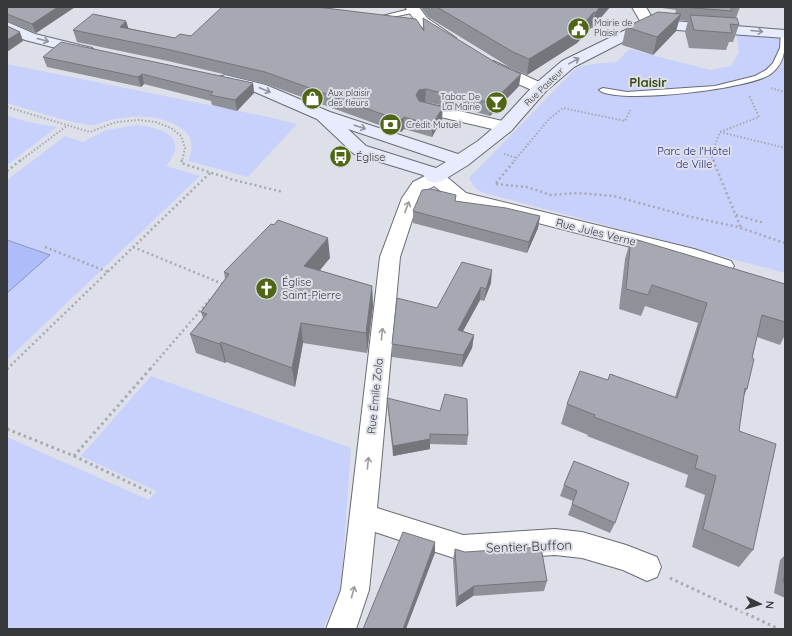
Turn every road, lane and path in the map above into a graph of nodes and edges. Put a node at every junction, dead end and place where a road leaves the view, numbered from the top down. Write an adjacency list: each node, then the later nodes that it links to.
1 (639, 7): 4 (street)
2 (413, 8): 3 (lane); 7 (street)
3 (367, 19)
4 (648, 23): 6 (street, one-way to 6); 12 (street, Rue Pasteur, one-way to 4)
5 (7, 26): 8 (street, one-way to 8)
6 (785, 34): 11 (lane)
7 (460, 45)
8 (105, 55)
9 (478, 56): 12 (street)
10 (213, 77): 17 (street, one-way to 17)
11 (743, 82): 14 (lane); 20 (path)
12 (540, 88): 19 (street, Rue Pasteur)
13 (603, 90): 14 (lane)
14 (638, 94): 29 (path)
15 (7, 108): 18 (path)
16 (425, 108): 19 (street)
17 (323, 115): 22 (street, one-way to 22); 25 (street)
18 (68, 125): 23 (path); 24 (path)
19 (505, 127): 22 (street, Rue Pasteur)
20 (720, 132): 21 (path); 27 (path)
21 (785, 148)
22 (462, 161): 25 (street, Rue Pasteur)
23 (7, 171)
24 (212, 171): 26 (path); 32 (path)
25 (435, 177): 33 (street, Rue Jules Verne); 41 (street, Rue Émile Zola, one-way to 25)
26 (283, 192)
27 (735, 215): 28 (path); 29 (path)
28 (764, 223)
29 (741, 228): 30 (path)
30 (785, 243)
31 (45, 247): 34 (path)
32 (133, 247): 34 (path); 35 (path)
33 (739, 270)
34 (108, 272): 37 (path)
35 (218, 290)
36 (213, 296): 39 (path)
37 (7, 369)
38 (7, 429): 39 (path)
39 (74, 456): 40 (path)
40 (151, 493)
41 (362, 516): 42 (street, Sentier Buffon); 43 (street, Rue Émile Zola, one-way to 41)
42 (648, 567): 44 (path)
43 (341, 629)
44 (779, 629)

